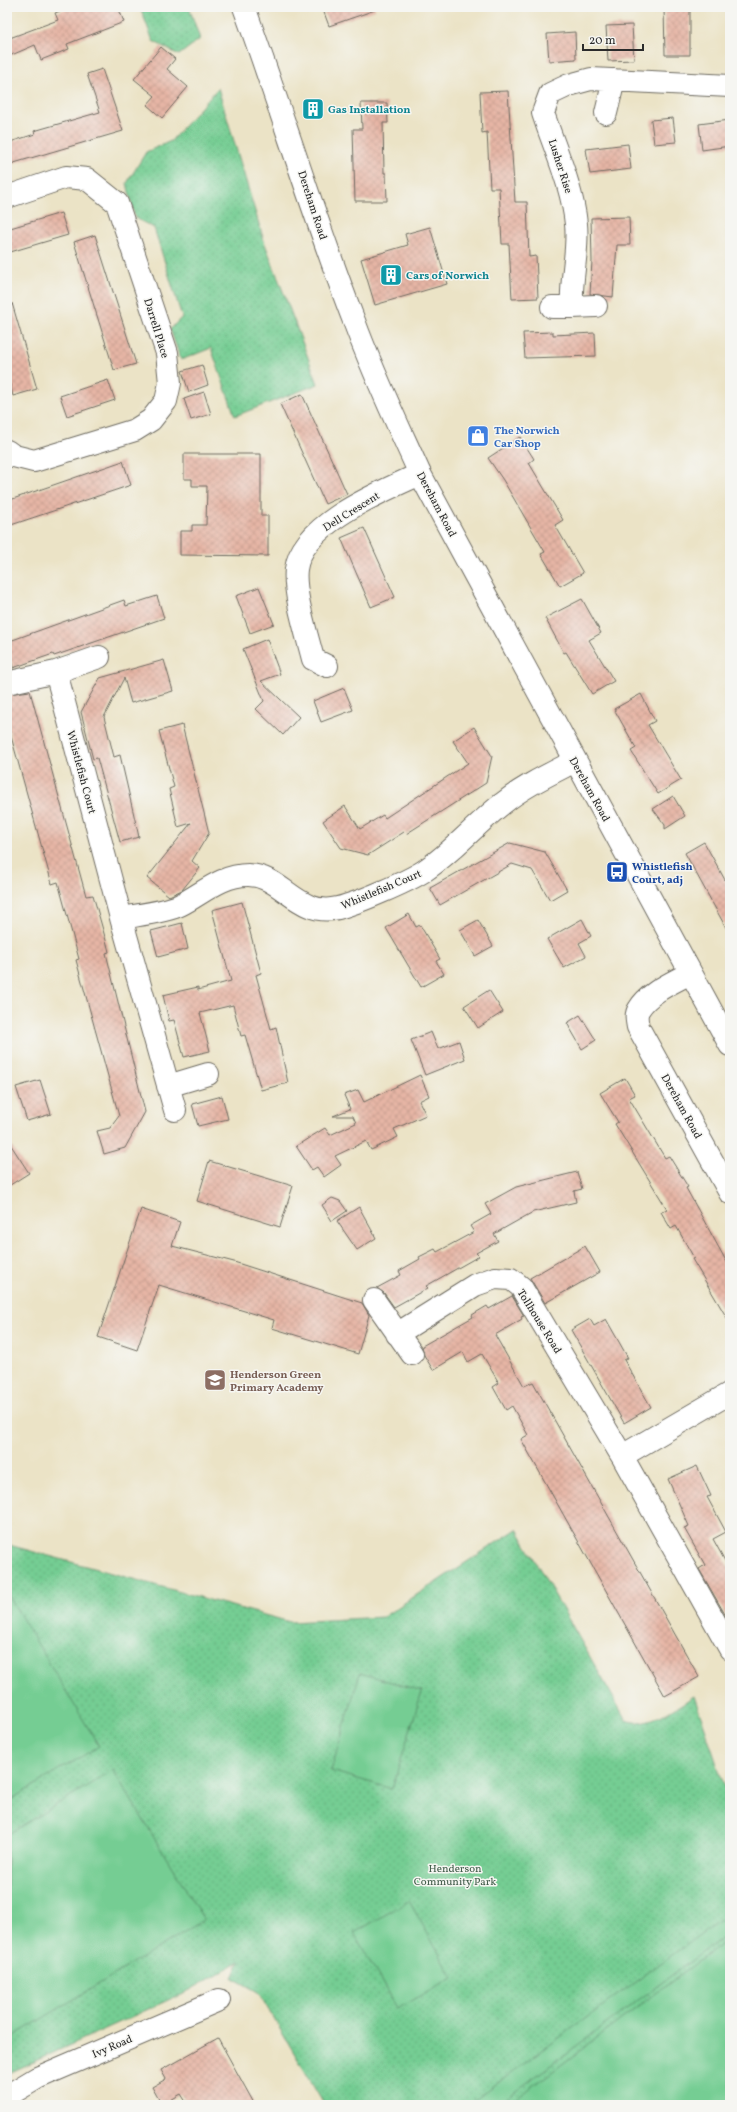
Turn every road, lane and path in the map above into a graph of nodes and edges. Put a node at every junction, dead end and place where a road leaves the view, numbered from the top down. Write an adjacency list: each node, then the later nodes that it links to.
1 (244, 7): 8 (main road, Dereham Road)
2 (614, 80): 3 (main road, Lusher Rise); 4 (main road); 6 (main road, Lusher Rise)
3 (730, 86)
4 (609, 112)
5 (7, 197): 7 (main road, Darrell Place)
6 (596, 306)
7 (7, 450)
8 (420, 474): 10 (main road, Dell Crescent); 13 (main road, Dereham Road)
9 (99, 657): 11 (main road)
10 (315, 666)
11 (56, 672): 12 (main road); 14 (main road, Whistlefish Court)
12 (11, 682)
13 (575, 761): 14 (main road, Whistlefish Court); 15 (main road, Dereham Road)
14 (121, 918): 18 (main road, Whistlefish Court)
15 (690, 973): 16 (main road, Dereham Road); 20 (main road, Dereham Road)
16 (730, 1045)
17 (208, 1074): 18 (main road)
18 (168, 1086): 19 (main road, Whistlefish Court)
19 (175, 1110)
20 (730, 1193)
21 (374, 1300): 22 (main road)
22 (396, 1334): 23 (main road); 25 (main road, Tollhouse Road)
23 (412, 1354)
24 (730, 1393): 25 (main road)
25 (622, 1456): 26 (main road, Tollhouse Road)
26 (730, 1649)
27 (219, 2000): 28 (main road, Ivy Road)
28 (7, 2096)

